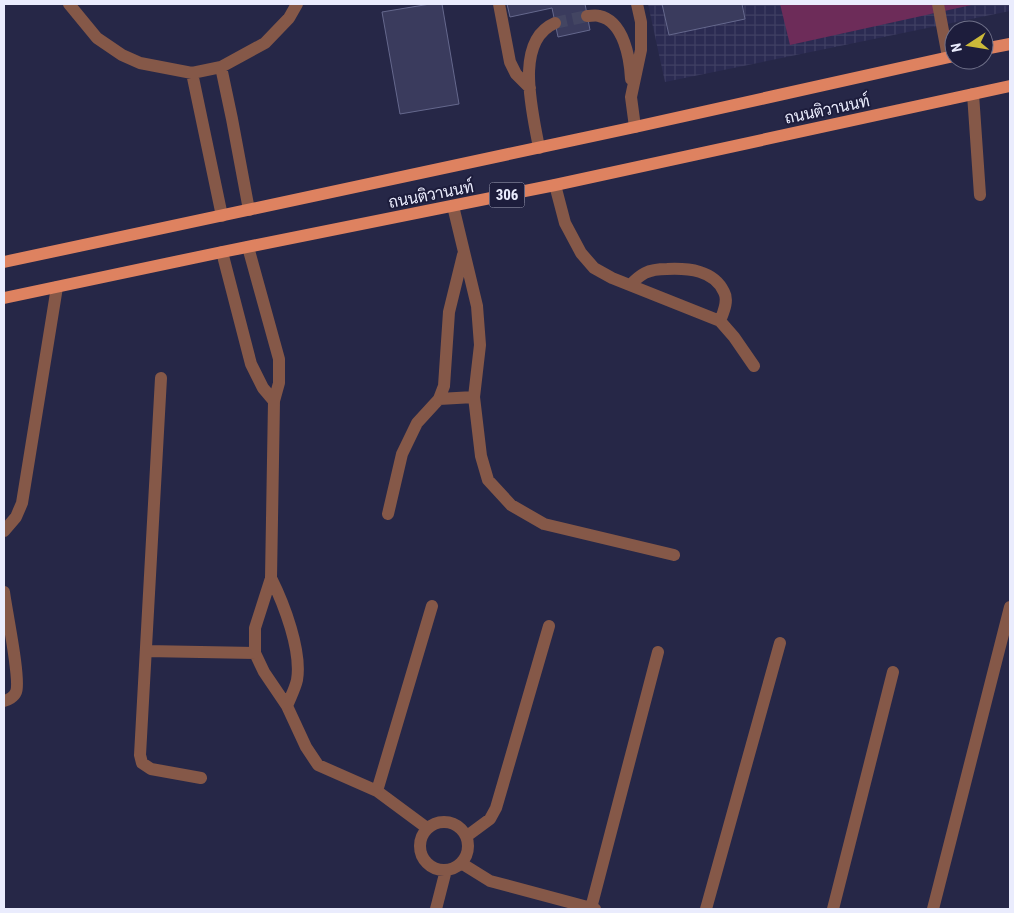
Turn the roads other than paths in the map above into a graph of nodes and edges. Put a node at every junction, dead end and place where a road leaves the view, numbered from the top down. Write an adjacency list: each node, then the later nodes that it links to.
1 (69, 4): 13 (street)
2 (297, 4): 12 (street)
3 (498, 4): 15 (street)
4 (637, 4): 17 (street)
5 (938, 4): 8 (street)
6 (587, 16): 17 (street)
7 (555, 23): 15 (street)
8 (944, 28)
9 (1010, 44): 10 (main road)
10 (994, 47)
11 (944, 58): 18 (main road, ถนนติวานนท์ / 306)
12 (221, 66): 13 (street); 23 (street)
13 (192, 74): 24 (street)
14 (1010, 86): 16 (main road, ถนนติวานนท์ / 306)
15 (530, 88): 19 (street)
16 (973, 94): 20 (main road, ถนนติวานนท์ / 306); 21 (street)
17 (631, 97): 18 (street)
18 (635, 127): 19 (main road, ถนนติวานนท์ / 306)
19 (539, 148): 23 (main road, ถนนติวานนท์ / 306)
20 (555, 185): 22 (main road, ถนนติวานนท์ / 306); 29 (street)
21 (980, 195)
22 (453, 206): 25 (main road, ถนนติวานนท์ / 306); 27 (street)
23 (249, 210): 24 (main road, ถนนติวานนท์ / 306)
24 (222, 216): 28 (main road, ถนนติวานนท์ / 306)
25 (248, 247): 26 (main road, ถนนติวานนท์ / 306); 37 (street)
26 (222, 252): 30 (main road, ถนนติวานนท์ / 306); 37 (street)
27 (464, 252): 35 (street); 36 (street)
28 (4, 262)
29 (630, 285): 32 (street); 32 (street)
30 (57, 287): 31 (main road, ถนนติวานนท์ / 306); 39 (street)
31 (4, 298)
32 (720, 321): 33 (street)
33 (754, 366)
34 (161, 378): 47 (street)
35 (474, 397): 36 (street); 40 (street)
36 (439, 399): 38 (street)
37 (274, 401): 41 (street)
38 (388, 514)
39 (4, 531)
40 (674, 555)
41 (271, 578): 49 (street); 52 (street)
42 (4, 592): 51 (street)
43 (432, 606): 54 (street)
44 (1010, 607): 63 (street)
45 (549, 626): 56 (street)
46 (780, 643): 61 (street)
47 (146, 651): 49 (street); 53 (street)
48 (658, 652): 60 (street)
49 (255, 653): 52 (street)
50 (892, 672): 62 (street)
51 (4, 702)
52 (288, 706): 54 (street)
53 (201, 778)
54 (377, 791): 55 (street)
55 (427, 828): 56 (street); 58 (street)
56 (467, 836): 57 (street)
57 (461, 863): 58 (street); 60 (street)
58 (446, 870): 59 (street)
59 (436, 909)
60 (593, 909)
61 (706, 909)
62 (833, 909)
63 (933, 909)

